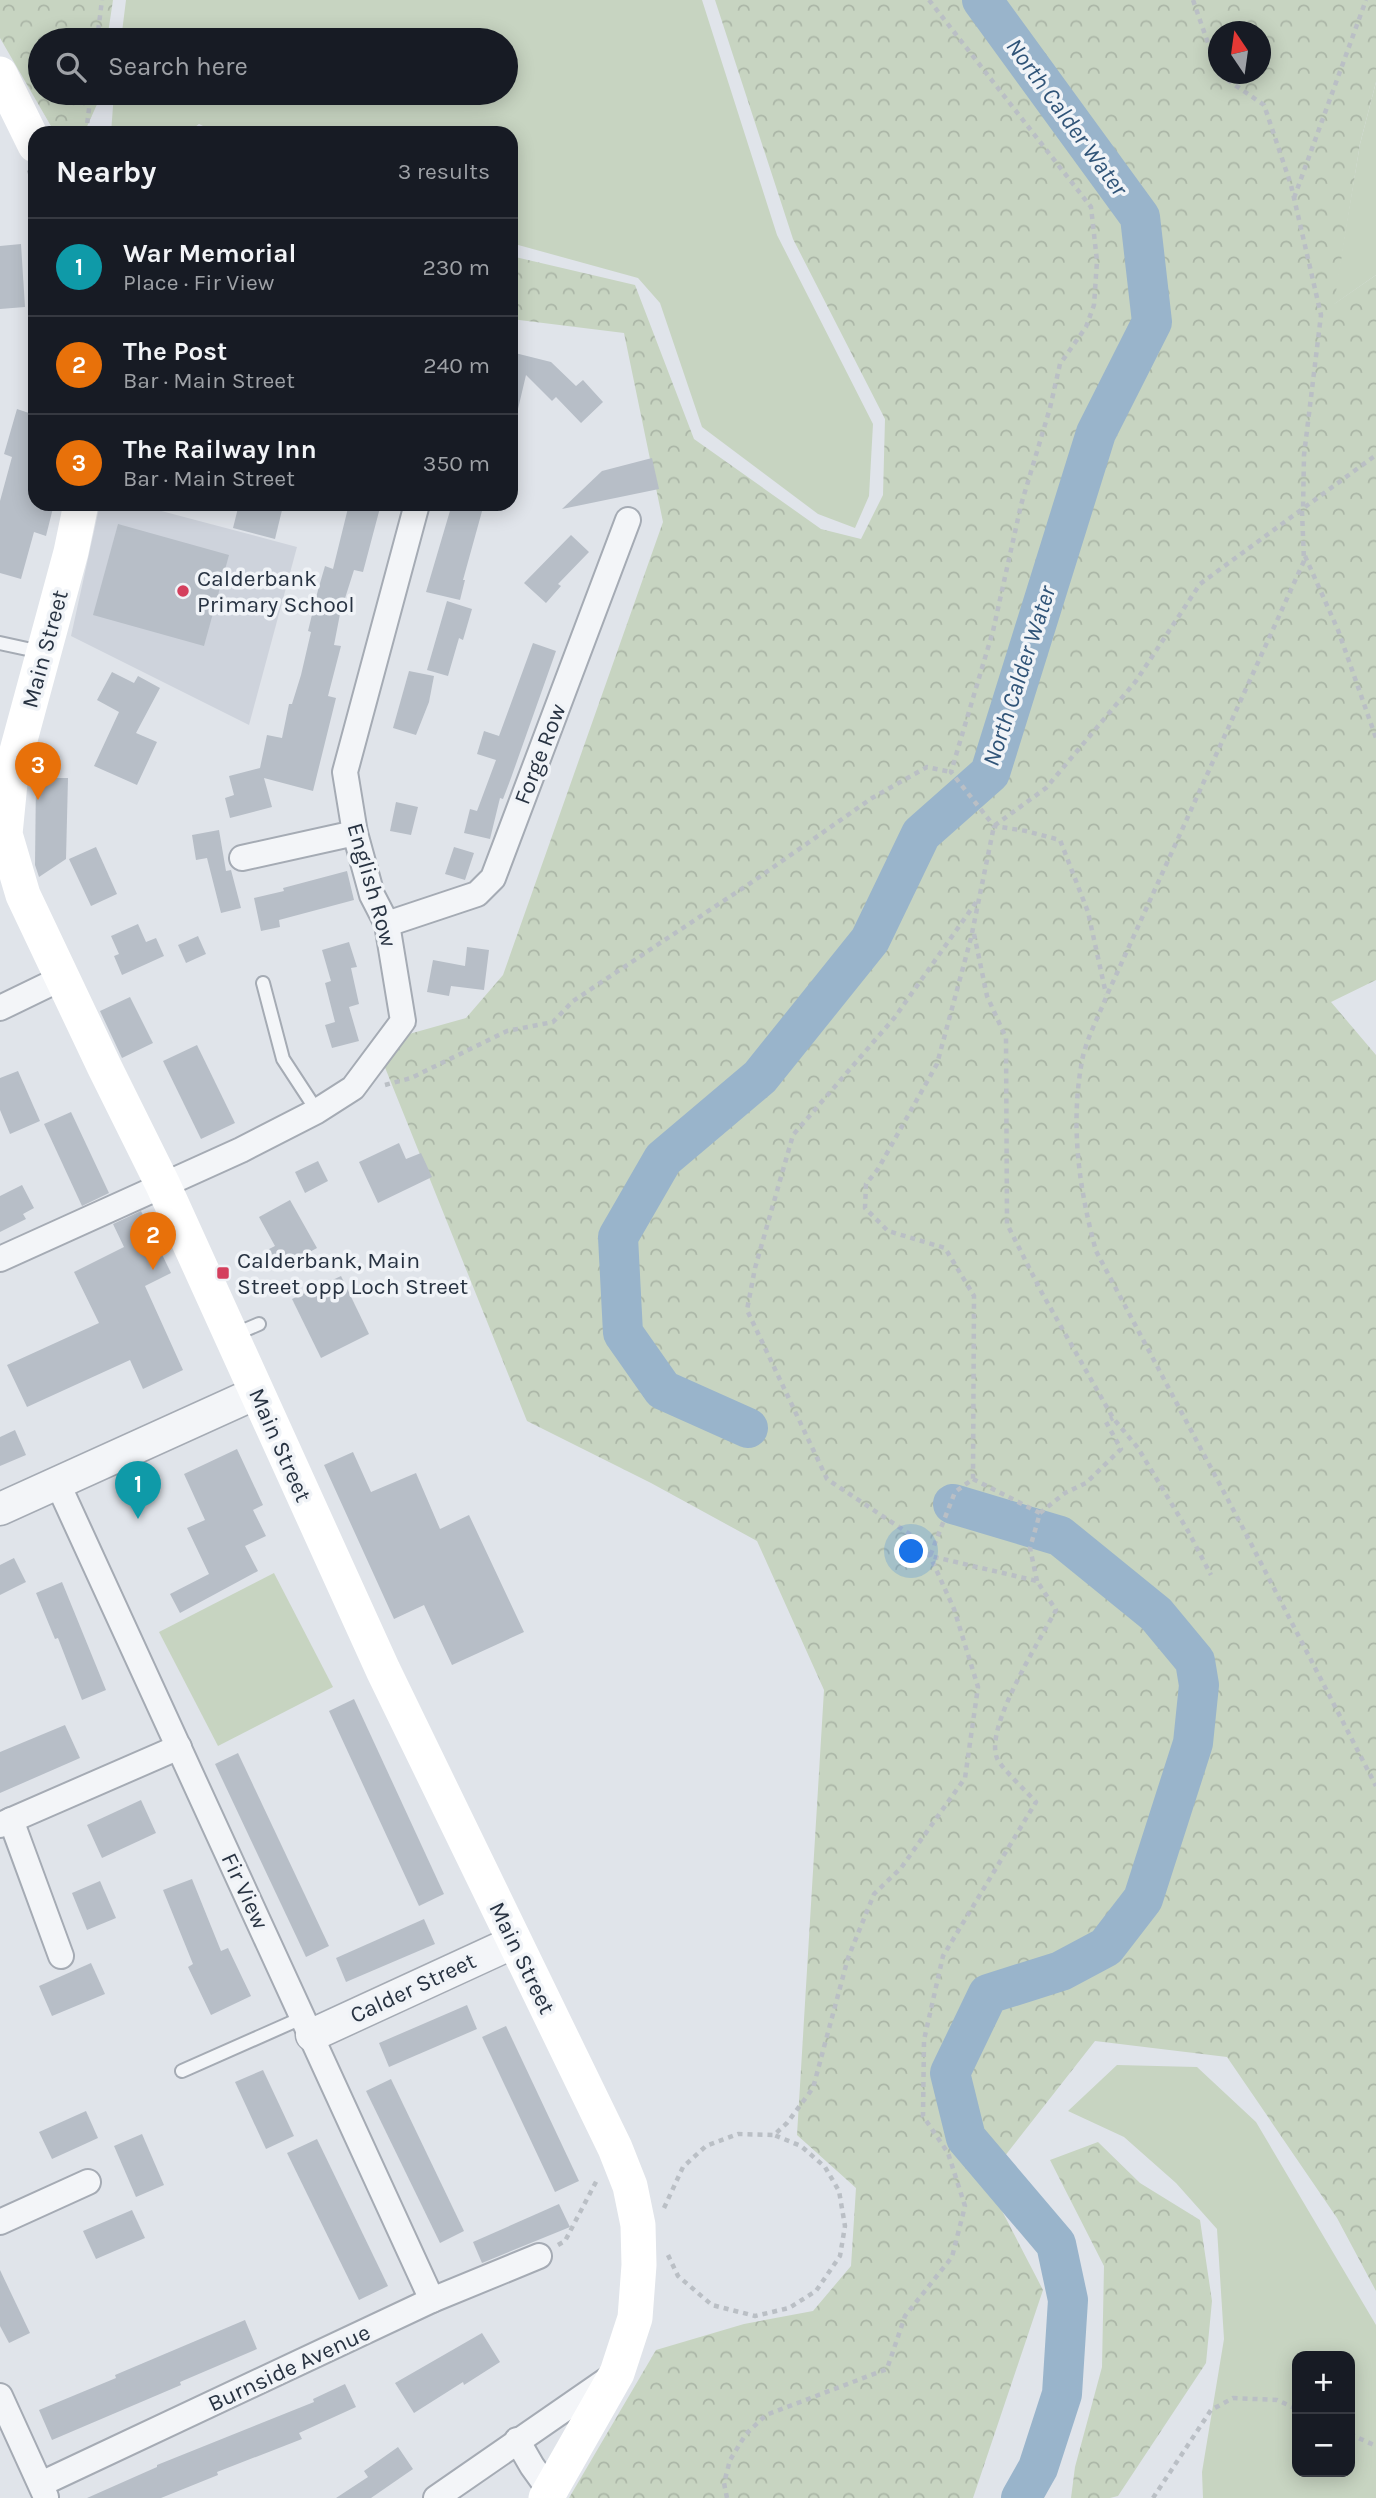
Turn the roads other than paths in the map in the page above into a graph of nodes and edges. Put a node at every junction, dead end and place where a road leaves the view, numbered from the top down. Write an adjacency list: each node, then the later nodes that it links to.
1 (0, 74): 2 (main road)
2 (28, 131)
3 (80, 511): 7 (main road, Main Street)
4 (416, 511): 8 (street, English Row)
5 (628, 520): 11 (street, Forge Row)
6 (0, 643): 7 (lane)
7 (43, 653): 9 (main road, Main Street)
8 (355, 833): 10 (street); 11 (street, English Row)
9 (2, 834): 12 (main road, Main Street)
10 (242, 858)
11 (387, 925): 15 (street, English Row)
12 (62, 978): 14 (street); 16 (main road, Main Street)
13 (263, 983): 15 (lane)
14 (0, 1008)
15 (317, 1111): 16 (street, English Row)
16 (163, 1185): 17 (street, English Row); 18 (main road, Main Street)
17 (0, 1259)
18 (256, 1393): 19 (street); 23 (main road, Main Street)
19 (57, 1482): 20 (street); 21 (street, Fir View)
20 (0, 1509)
21 (178, 1747): 22 (street); 25 (street, Fir View)
22 (6, 1823): 24 (street)
23 (514, 1942): 25 (street, Calder Street); 31 (main road, Main Street)
24 (61, 1956)
25 (308, 2026): 26 (lane); 30 (street, Fir View)
26 (182, 2071)
27 (88, 2182): 28 (street)
28 (0, 2222)
29 (539, 2256): 30 (street, Burnside Avenue)
30 (432, 2300): 34 (street, Burnside Avenue)
31 (617, 2373): 33 (street); 35 (main road, Main Street)
32 (0, 2396): 34 (street)
33 (517, 2440): 35 (street); 36 (street)
34 (43, 2491)
35 (548, 2494)
36 (436, 2498)

